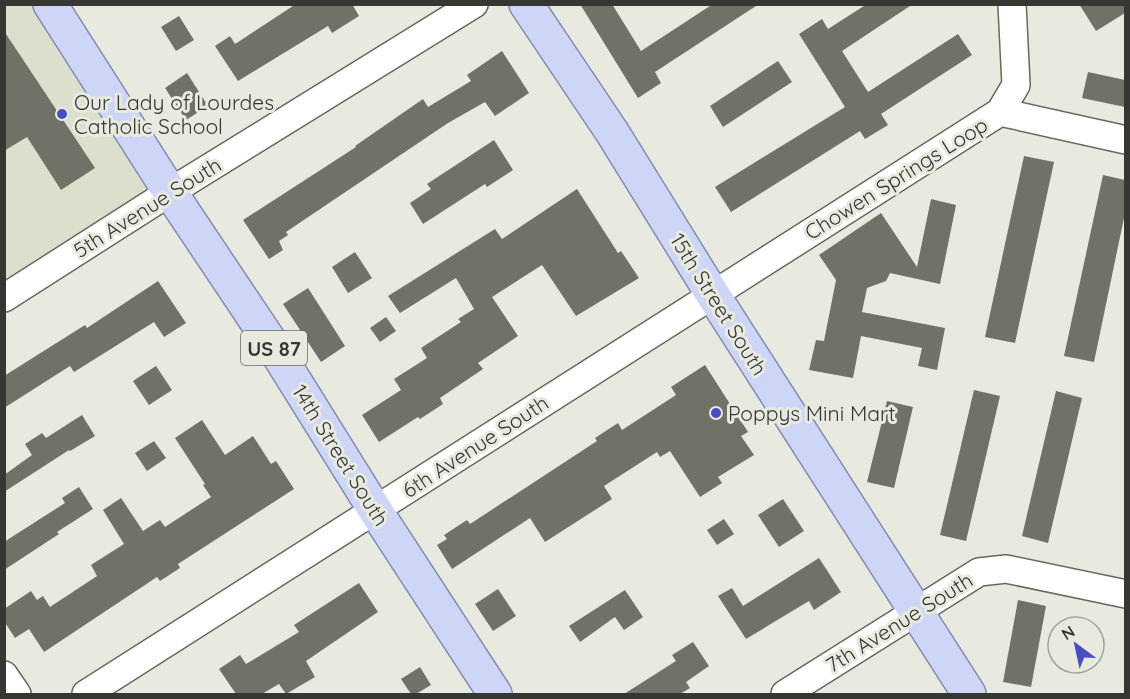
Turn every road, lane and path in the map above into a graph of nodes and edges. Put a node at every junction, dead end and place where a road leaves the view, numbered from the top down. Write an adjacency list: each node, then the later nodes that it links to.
1 (50, 4): 7 (main road, 14th Street South / US 87)
2 (474, 4): 7 (street, 5th Avenue South)
3 (526, 4): 8 (main road, 15th Street South)
4 (1012, 4): 5 (street)
5 (1000, 112): 6 (street, Chowen Springs Loop); 8 (street, Chowen Springs Loop)
6 (1125, 140)
7 (170, 192): 9 (street, 5th Avenue South); 10 (main road, 14th Street South / US 87)
8 (713, 294): 10 (street, 6th Avenue South); 12 (main road, 15th Street South)
9 (4, 298)
10 (375, 510): 15 (street, 6th Avenue South); 16 (main road, 14th Street South / US 87)
11 (1125, 594): 12 (street, 7th Avenue South)
12 (917, 610): 17 (street, 7th Avenue South); 18 (main road, 15th Street South)
13 (4, 675): 14 (street)
14 (17, 694)
15 (86, 694)
16 (495, 694)
17 (785, 694)
18 (969, 694)

